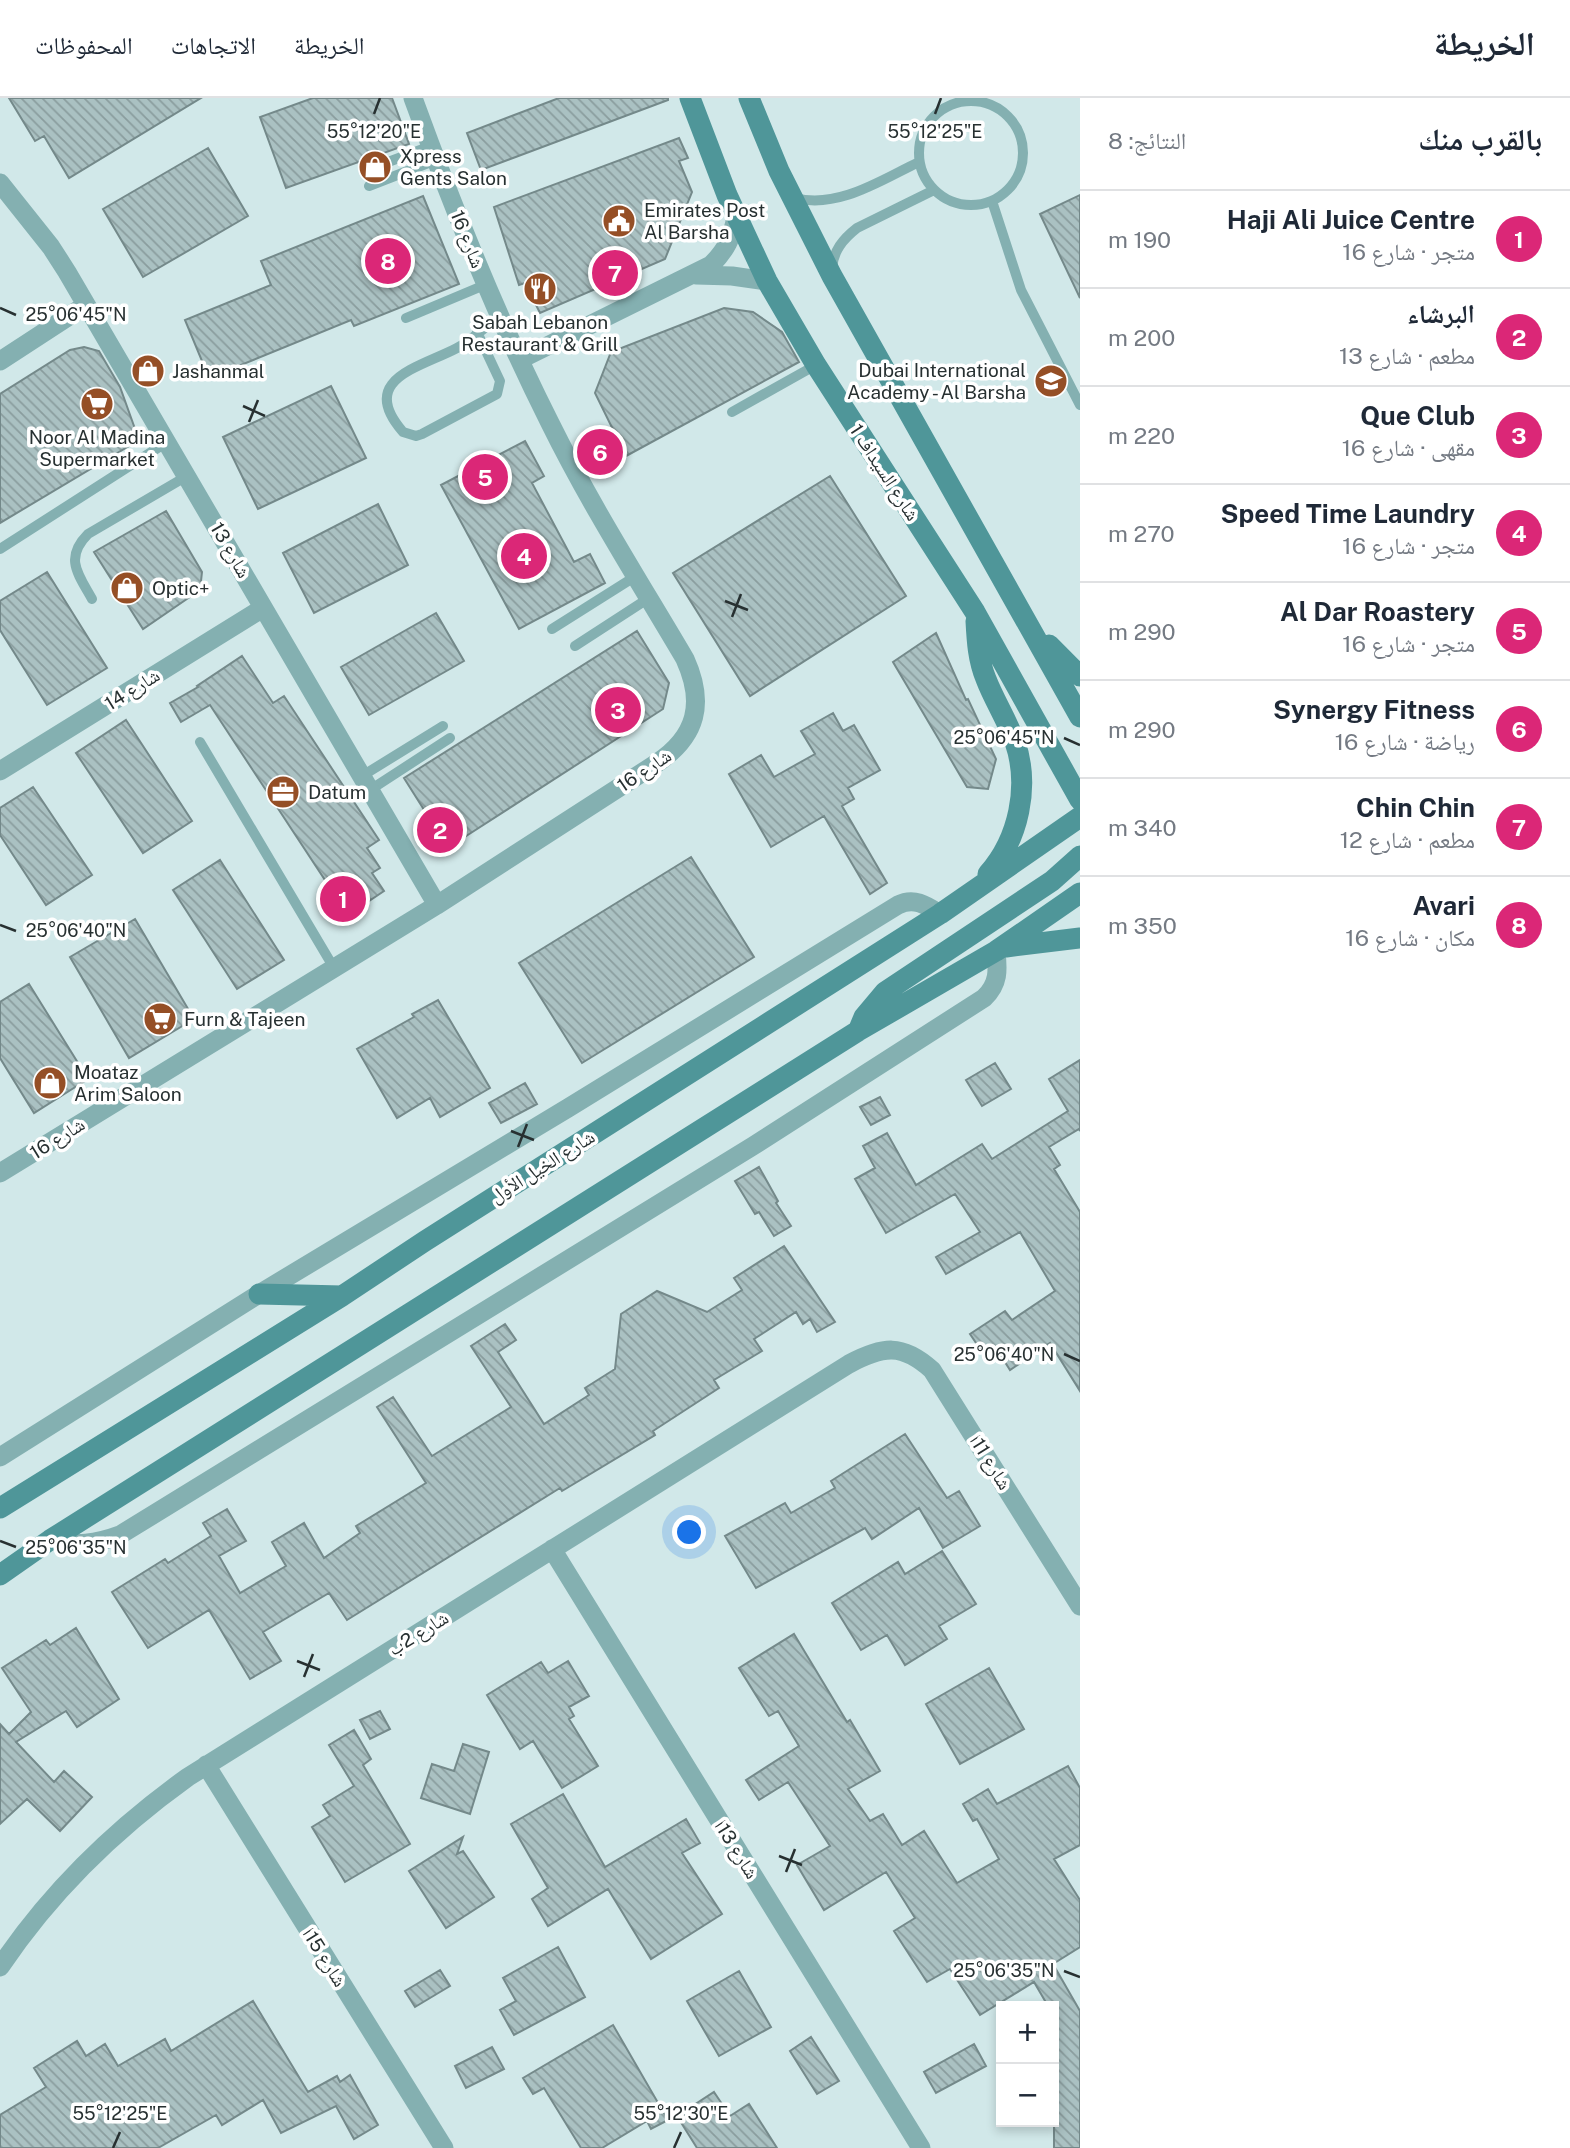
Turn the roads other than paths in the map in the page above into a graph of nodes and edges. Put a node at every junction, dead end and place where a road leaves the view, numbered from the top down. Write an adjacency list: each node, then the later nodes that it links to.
1 (413, 98): 5 (street, شارع 16)
2 (690, 98): 14 (main road, شارع السيداف 1)
3 (749, 98): 11 (main road)
4 (945, 102): 6 (lane); 13 (lane)
5 (433, 153): 7 (lane); 9 (lane); 18 (street, شارع 16)
6 (919, 162): 10 (lane); 11 (lane)
7 (364, 171)
8 (0, 183): 12 (street, شارع 13)
9 (369, 186)
10 (934, 190): 13 (lane); 16 (lane)
11 (793, 197): 16 (main road)
12 (8, 199): 19 (street, شارع 13)
13 (992, 201): 26 (lane)
14 (736, 217): 15 (street); 17 (main road, شارع السيداف 1)
15 (695, 275): 17 (street); 23 (street)
16 (832, 276): 36 (main road)
17 (767, 281): 25 (main road, شارع السيداف 1)
18 (486, 284): 20 (street, شارع 16); 21 (lane)
19 (86, 305): 24 (street); 28 (street, شارع 13)
20 (501, 316): 22 (lane); 23 (street, شارع 16)
21 (407, 318)
22 (477, 332): 22 (lane)
23 (520, 359): 31 (street, شارع 16)
24 (0, 361)
25 (816, 365): 27 (lane); 35 (main road, شارع السيداف 1)
26 (1080, 405)
27 (732, 412)
28 (168, 441): 29 (street, شارع 13); 30 (lane)
29 (188, 476): 33 (lane); 34 (street, شارع 13)
30 (0, 550)
31 (636, 576): 32 (street, شارع 16); 37 (lane)
32 (649, 598): 38 (lane); 51 (street, شارع 16)
33 (92, 599)
34 (263, 608): 44 (street, شارع 14); 45 (street, شارع 13)
35 (975, 612): 46 (main road, شارع السيداف 1); 49 (main road)
36 (1028, 622): 39 (main road); 40 (main road)
37 (552, 629)
38 (575, 646)
39 (1080, 676)
40 (1080, 717)
41 (443, 726): 45 (lane)
42 (450, 738): 45 (lane)
43 (200, 741): 55 (lane)
44 (0, 771)
45 (366, 783): 51 (street, شارع 13)
46 (1080, 800)
47 (1080, 817): 49 (main road, شارع الخيل الأول)
48 (1080, 856): 56 (main road)
49 (978, 885): 52 (main road, شارع الخيل الأول)
50 (1080, 893): 54 (main road)
51 (437, 905): 55 (street, شارع 16)
52 (940, 914): 58 (street); 59 (main road, شارع الخيل الأول)
53 (1080, 938): 54 (main road)
54 (998, 949): 56 (main road); 63 (street)
55 (334, 968): 57 (street, شارع 16)
56 (858, 1031): 63 (main road)
57 (0, 1173)
58 (259, 1294): 59 (main road); 61 (street)
59 (342, 1296): 62 (main road, شارع الخيل الأول)
60 (878, 1350): 64 (street, شارع 2ب); 66 (street, شارع 11ا)
61 (0, 1457)
62 (0, 1508)
63 (50, 1539): 65 (main road)
64 (552, 1549): 67 (street, شارع 2ب); 70 (street, شارع 13ا)
65 (0, 1575)
66 (1080, 1606)
67 (206, 1765): 68 (street, شارع 2ب); 69 (street, شارع 15ا)
68 (0, 1967)
69 (444, 2148)
70 (921, 2148)

